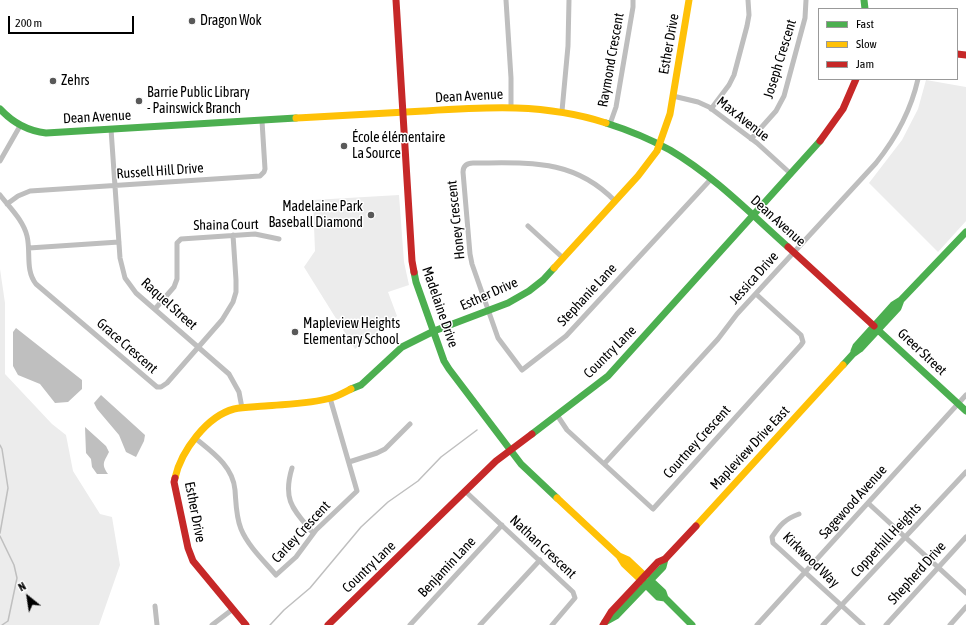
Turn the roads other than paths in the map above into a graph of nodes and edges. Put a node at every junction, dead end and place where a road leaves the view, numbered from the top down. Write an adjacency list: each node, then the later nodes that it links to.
1 (396, 0): 15 (street, Madelaine Drive)
2 (506, 0): 11 (street)
3 (569, 0): 14 (street)
4 (633, 0): 17 (street, Raymond Crescent)
5 (689, 0): 10 (street, Esther Drive)
6 (748, 0): 13 (street)
7 (806, 0): 20 (street, Joseph Crescent)
8 (856, 80): 23 (street, Country Lane)
9 (918, 80): 36 (street, Jessica Drive)
10 (673, 96): 13 (street, Max Avenue); 21 (street, Esther Drive)
11 (511, 106): 14 (street, Dean Avenue); 15 (street, Dean Avenue)
12 (0, 109): 18 (street, Dean Avenue)
13 (711, 109): 20 (street, Max Avenue)
14 (562, 111): 17 (street, Dean Avenue)
15 (402, 112): 16 (street, Dean Avenue); 42 (street, Madelaine Drive)
16 (262, 121): 19 (street, Dean Avenue); 25 (street, Russell Hill Drive)
17 (610, 124): 21 (street, Dean Avenue)
18 (20, 126): 19 (street, Dean Avenue); 22 (street)
19 (111, 130): 25 (street, Raquel Street)
20 (751, 138): 23 (street, Max Avenue)
21 (660, 144): 24 (street, Dean Avenue); 27 (street, Esther Drive)
22 (0, 161)
23 (791, 174): 29 (street, Country Lane)
24 (711, 179): 29 (street, Dean Avenue); 40 (street, Stephanie Lane)
25 (115, 186): 28 (street, Russell Hill Drive); 34 (street, Raquel Street)
26 (0, 195): 28 (street, Grace Crescent)
27 (615, 201): 37 (street, Esther Drive); 40 (street, Honey Crescent)
28 (7, 204): 35 (street, Grace Crescent)
29 (753, 216): 36 (street, Dean Avenue); 49 (street, Country Lane)
30 (528, 226): 37 (street)
31 (966, 232): 41 (street, Mapleview Drive East)
32 (233, 235): 33 (street, Shaina Court); 39 (street, Shaina Court); 43 (street, Grace Crescent)
33 (279, 239)
34 (119, 242): 35 (street); 39 (street, Raquel Street)
35 (29, 248): 43 (street, Grace Crescent)
36 (794, 253): 38 (street, Jessica Drive); 41 (street, Dean Avenue)
37 (563, 258): 40 (street, Esther Drive)
38 (756, 294): 54 (street, Jessica Drive); 54 (street, Courtney Crescent)
39 (155, 309): 43 (street, Raquel Street)
40 (488, 310): 42 (street, Esther Drive)
41 (876, 328): 46 (street, Greer Street); 67 (street, Mapleview Drive East)
42 (434, 331): 45 (street, Esther Drive); 52 (street, Madelaine Drive)
43 (198, 346): 47 (street, Raquel Street)
44 (966, 395): 46 (street, Sagewood Avenue)
45 (330, 398): 47 (street, Esther Drive); 53 (street, Carley Crescent)
46 (958, 404): 48 (street, Greer Street); 58 (street, Sagewood Avenue)
47 (242, 408): 51 (street, Esther Drive)
48 (966, 411)
49 (557, 415): 52 (street, Country Lane); 54 (street, Courtney Crescent)
50 (410, 424): 53 (street)
51 (195, 438): 61 (street, Carley Crescent); 72 (street, Esther Drive)
52 (510, 450): 57 (street, Country Lane); 67 (street, Madelaine Drive)
53 (349, 462): 61 (street, Carley Crescent)
54 (604, 464)
55 (292, 468): 61 (street)
56 (966, 472): 62 (street, Copperhill Heights)
57 (465, 491): 60 (street, Nathan Crescent); 77 (street, Country Lane)
58 (868, 503): 62 (street); 66 (street, Sagewood Avenue)
59 (799, 514): 66 (street, Kirkwood Way)
60 (502, 525): 64 (street, Nathan Crescent); 78 (street, Benjamin Lane)
61 (313, 533)
62 (905, 537): 65 (street); 69 (street, Copperhill Heights)
63 (966, 537): 65 (street, Shepherd Drive)
64 (540, 560): 79 (street); 80 (street, Nathan Crescent)
65 (938, 568): 68 (street); 85 (street, Shepherd Drive)
66 (805, 572): 69 (street, Kirkwood Way); 82 (street, Sagewood Avenue)
67 (645, 580): 73 (street, Mapleview Drive East); 81 (street, Madelaine Drive)
68 (966, 593)
69 (841, 605): 83 (street, Copperhill Heights); 84 (street, Kirkwood Way)
70 (155, 606): 74 (street)
71 (966, 607): 86 (street)
72 (233, 609): 75 (street); 76 (street, Esther Drive)
73 (604, 623)
74 (156, 625)
75 (212, 625)
76 (246, 625)
77 (328, 625)
78 (410, 625)
79 (480, 625)
80 (552, 625)
81 (692, 625)
82 (757, 625)
83 (823, 625)
84 (863, 625)
85 (886, 625)
86 (950, 625)

